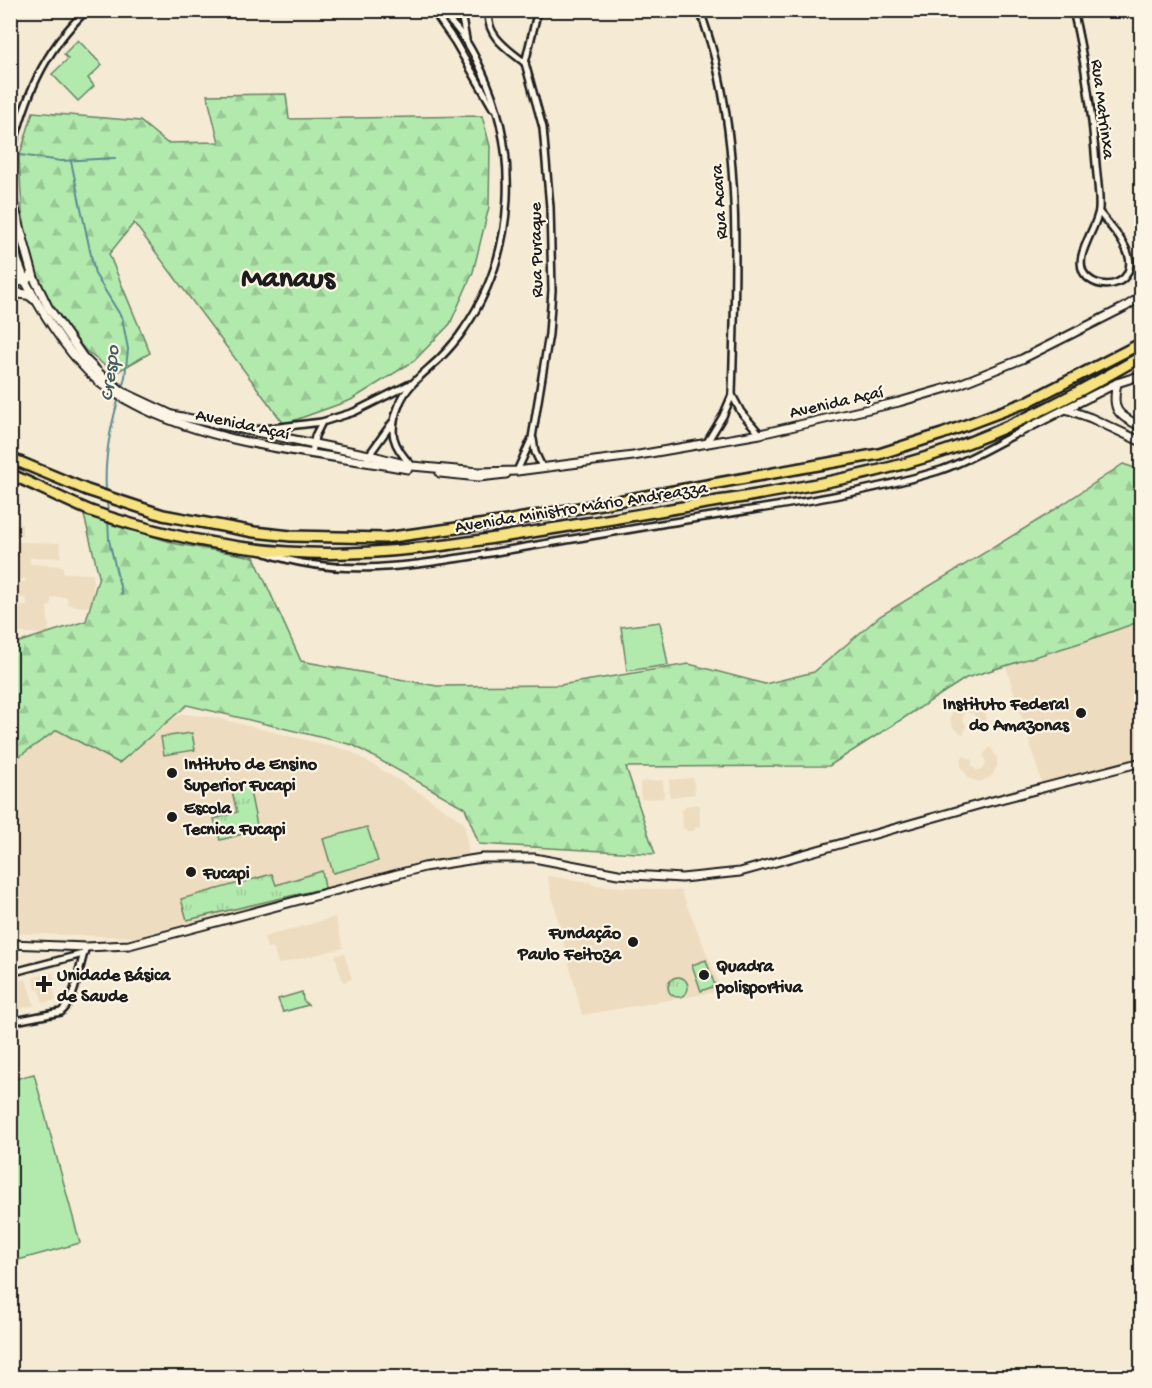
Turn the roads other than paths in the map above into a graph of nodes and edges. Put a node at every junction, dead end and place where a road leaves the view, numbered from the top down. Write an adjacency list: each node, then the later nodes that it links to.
1 (12, 10): 10 (main road)
2 (87, 10): 14 (street)
3 (447, 10): 9 (street)
4 (463, 10): 11 (street)
5 (489, 10): 12 (street)
6 (535, 10): 12 (street, Rua Puraque)
7 (700, 10): 30 (street, Rua Acara)
8 (1073, 10): 16 (street, Rua Matrinxa)
9 (436, 11): 11 (street); 13 (street)
10 (10, 17)
11 (467, 40): 13 (street)
12 (525, 63): 41 (street, Rua Puraque)
13 (497, 113): 29 (street)
14 (10, 157)
15 (10, 193): 18 (main road)
16 (1099, 212): 16 (street, Rua Matrinxa)
17 (10, 223): 19 (main road)
18 (27, 258): 19 (main road); 20 (main road)
19 (14, 263): 20 (main road)
20 (28, 278): 21 (main road); 24 (street, Avenida Açaí); 39 (street, Avenida Açaí)
21 (10, 285)
22 (10, 292): 24 (main road)
23 (1142, 296): 40 (street, Avenida Açaí)
24 (34, 298): 45 (street, Avenida Açaí)
25 (1142, 342): 31 (main road, Avenida Ministro Mário Andreazza)
26 (1142, 356): 36 (main road, Avenida Ministro Mário Andreazza)
27 (1142, 375): 28 (street, Avenida Ministro Mário Andreazza)
28 (1117, 382): 32 (street, Avenida Ministro Mário Andreazza); 33 (street)
29 (412, 384): 34 (street); 35 (street)
30 (732, 395): 40 (street); 44 (street, Rua Acara)
31 (1027, 402): 36 (main road); 52 (main road, Avenida Ministro Mário Andreazza)
32 (1066, 409): 36 (street, Avenida Ministro Mário Andreazza); 38 (street)
33 (1126, 420): 37 (street); 38 (street)
34 (394, 421): 47 (street); 48 (street)
35 (322, 422): 39 (street); 43 (street)
36 (1018, 427): 53 (main road, Avenida Ministro Mário Andreazza); 54 (street)
37 (1142, 427)
38 (1117, 430): 42 (street)
39 (242, 431): 43 (street, Avenida Açaí)
40 (760, 434): 44 (street, Avenida Açaí)
41 (532, 438): 49 (street, Rua Puraque); 50 (street, Rua Puraque)
42 (1142, 442)
43 (313, 444): 45 (street); 47 (street, Avenida Açaí)
44 (706, 444): 49 (street, Avenida Açaí)
45 (312, 453): 47 (street, Avenida Açaí)
46 (10, 458): 52 (main road, Avenida Ministro Mário Andreazza)
47 (368, 458): 48 (street, Avenida Açaí); 50 (street, Avenida Açaí)
48 (412, 466): 50 (street, Avenida Açaí)
49 (542, 467): 50 (street, Avenida Açaí)
50 (518, 471)
51 (10, 474): 54 (main road, Avenida Ministro Mário Andreazza)
52 (745, 478): 53 (main road)
53 (748, 496): 54 (main road, Avenida Ministro Mário Andreazza)
54 (250, 548)
55 (1142, 762): 57 (street)
56 (10, 944): 57 (street)
57 (85, 951): 58 (street); 59 (street)
58 (10, 973)
59 (10, 1022)

